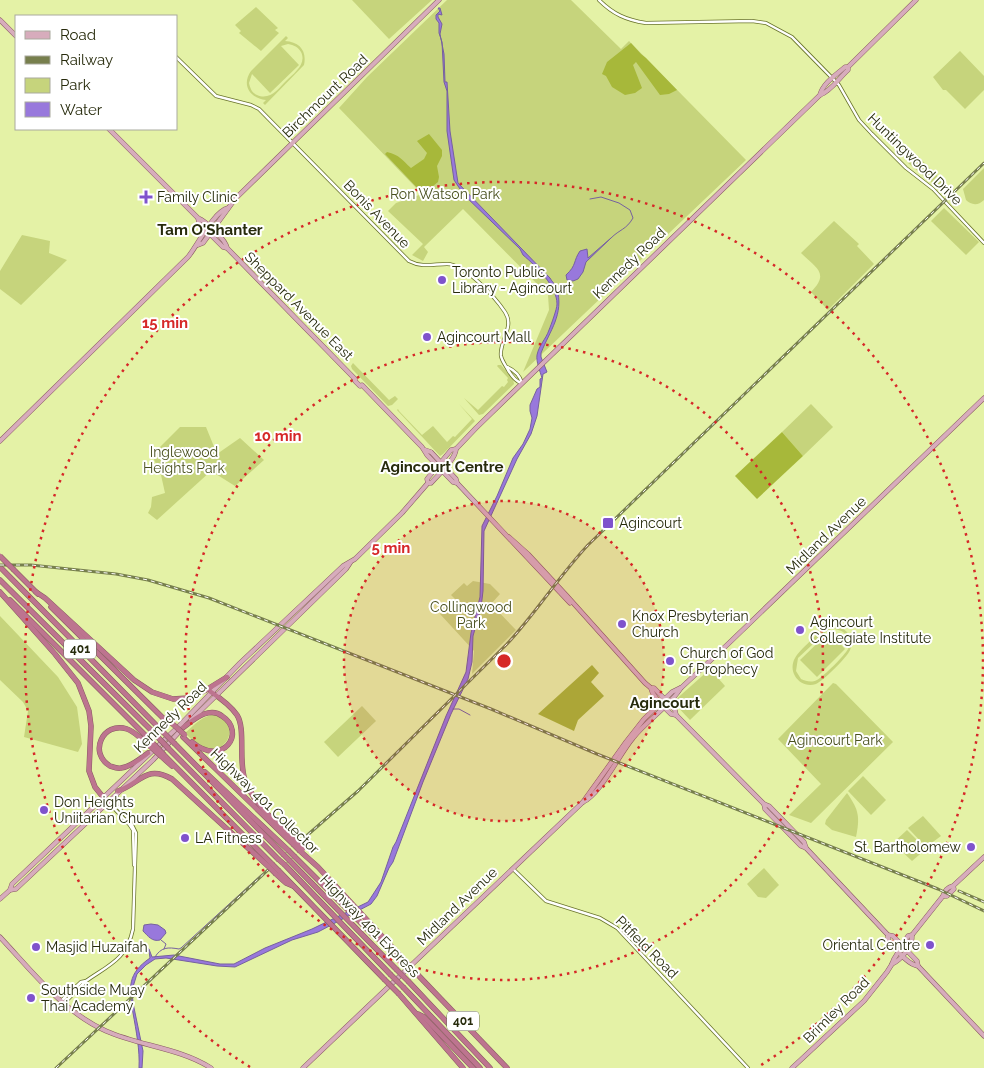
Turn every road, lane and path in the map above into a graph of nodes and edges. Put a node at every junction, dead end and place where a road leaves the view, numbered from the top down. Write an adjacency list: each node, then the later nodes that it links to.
1 (439, 0): 9 (main road, Birchmount Road)
2 (599, 0): 7 (street, Huntingwood Drive)
3 (916, 0): 7 (main road, Kennedy Road)
4 (0, 20): 5 (main road)
5 (15, 35)
6 (178, 59): 9 (street, Bonis Avenue)
7 (834, 80): 12 (street, Huntingwood Drive); 15 (main road, Kennedy Road)
8 (110, 130): 10 (main road, Sheppard Avenue East)
9 (292, 144): 10 (main road, Birchmount Road); 15 (street, Bonis Avenue)
10 (209, 229): 11 (main road, Sheppard Avenue East); 13 (main road, Birchmount Road); 14 (main road, Sheppard Avenue East)
11 (210, 234): 13 (main road, Birchmount Road); 14 (main road, Sheppard Avenue East)
12 (984, 243)
13 (198, 245): 17 (main road, Birchmount Road)
14 (227, 248): 19 (main road, Sheppard Avenue East)
15 (522, 383): 18 (main road, Kennedy Road)
16 (984, 398): 29 (main road, Midland Avenue)
17 (0, 441)
18 (456, 449): 19 (main road, Kennedy Road); 20 (main road, Kennedy Road)
19 (439, 465): 20 (main road, Sheppard Avenue East); 21 (main road, Kennedy Road)
20 (444, 469): 21 (main road, Kennedy Road); 30 (main road, Sheppard Avenue East)
21 (428, 483): 23 (main road, Kennedy Road)
22 (0, 556): 27 (highway, Highway 401 Collector / 401, bridge)
23 (350, 563): 28 (main road, Kennedy Road); 32 (main road, Kennedy Road)
24 (0, 567): 41 (highway, Highway 401 Express / 401, bridge)
25 (0, 580): 72 (highway, Highway 401 Express / 401, bridge)
26 (0, 591): 40 (highway, 401); 44 (highway)
27 (36, 592): 28 (highway); 39 (highway, Highway 401 Collector / 401, bridge)
28 (227, 676): 31 (main road, Kennedy Road)
29 (682, 687): 33 (main road, Midland Avenue); 35 (main road, Midland Avenue)
30 (651, 688): 33 (main road, Sheppard Avenue East); 34 (main road, Sheppard Avenue East)
31 (211, 692): 32 (highway); 42 (main road, Kennedy Road)
32 (216, 696): 38 (main road, Kennedy Road); 47 (highway)
33 (665, 699): 34 (main road, Midland Avenue); 35 (main road, Sheppard Avenue East)
34 (660, 703): 36 (main road, Sheppard Avenue East); 45 (main road, Midland Avenue)
35 (669, 704): 36 (main road, Midland Avenue); 37 (main road, Sheppard Avenue East)
36 (664, 708): 37 (main road, Sheppard Avenue East); 45 (main road, Midland Avenue)
37 (676, 715): 55 (main road, Sheppard Avenue East)
38 (181, 729): 39 (highway); 43 (main road, Kennedy Road)
39 (184, 736): 47 (highway, Highway 401 Collector / 401)
40 (144, 738): 42 (highway); 50 (highway, 401, bridge)
41 (180, 749): 59 (highway, bridge); 73 (highway, Highway 401 Express / 401, bridge)
42 (148, 753): 44 (main road, Kennedy Road)
43 (118, 791): 44 (main road, Kennedy Road); 50 (highway); 51 (street)
44 (106, 800): 46 (main road, Kennedy Road); 48 (main road, Kennedy Road); 51 (street)
45 (583, 802): 52 (main road, Midland Avenue)
46 (56, 841): 48 (street); 53 (main road, Kennedy Road)
47 (295, 843): 59 (highway, Highway 401 Collector / 401, bridge)
48 (60, 846): 53 (main road, Kennedy Road)
49 (984, 857): 56 (main road, Brimley Road)
50 (270, 865): 66 (highway, 401, bridge)
51 (134, 867): 65 (street)
52 (513, 869): 69 (main road, Midland Avenue); 75 (street, Pitfield Road)
53 (10, 890): 54 (main road, Kennedy Road)
54 (0, 899)
55 (888, 935): 58 (main road, Sheppard Avenue East); 60 (main road, Sheppard Avenue East)
56 (912, 936): 58 (main road, Brimley Road); 61 (main road, Brimley Road)
57 (0, 938): 65 (main road)
58 (902, 946): 60 (main road, Brimley Road); 61 (main road, Sheppard Avenue East)
59 (394, 949): 74 (highway, Highway 401 Collector / 401, bridge)
60 (899, 951): 62 (main road, Sheppard Avenue East); 63 (main road, Brimley Road)
61 (907, 951): 62 (main road, Brimley Road); 64 (main road, Sheppard Avenue East)
62 (903, 955): 63 (main road, Brimley Road); 64 (main road, Sheppard Avenue East)
63 (892, 964): 76 (main road, Brimley Road)
64 (918, 966): 67 (main road, Sheppard Avenue East)
65 (63, 1002): 68 (main road)
66 (414, 1012): 70 (highway, 401); 71 (highway)
67 (984, 1036)
68 (211, 1068)
69 (303, 1068)
70 (463, 1068)
71 (473, 1068)
72 (480, 1068)
73 (490, 1068)
74 (507, 1068)
75 (748, 1068)
76 (792, 1068)

